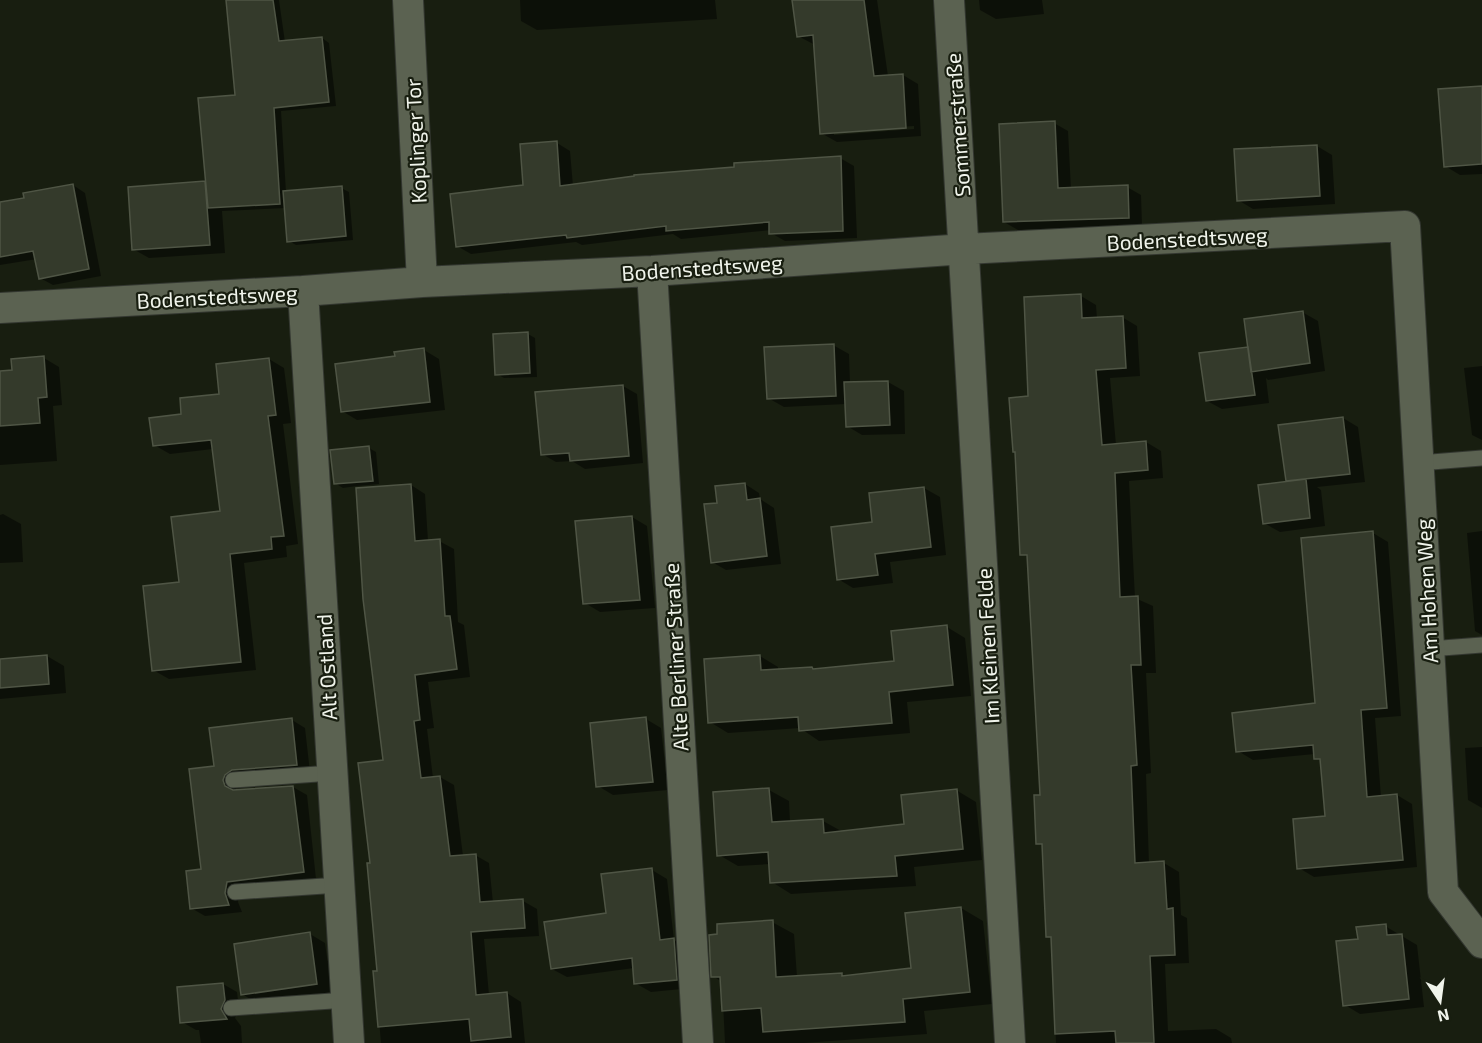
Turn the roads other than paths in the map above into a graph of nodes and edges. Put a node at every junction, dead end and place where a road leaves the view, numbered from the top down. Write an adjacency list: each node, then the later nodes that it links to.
1 (408, 0): 6 (street, Koplinger Tor)
2 (949, 0): 4 (street, Sommerstraße)
3 (1405, 226): 4 (street, Bodenstedtsweg); 10 (street, Am Hohen Weg)
4 (965, 249): 5 (street, Bodenstedtsweg); 22 (street, Im Kleinen Felde)
5 (652, 271): 6 (street, Bodenstedtsweg); 21 (street, Alte Berliner Straße)
6 (422, 282): 7 (street, Bodenstedtsweg)
7 (303, 291): 8 (street, Bodenstedtsweg); 13 (street, Alt Ostland)
8 (0, 308)
9 (1482, 458): 10 (lane)
10 (1419, 463): 12 (street, Am Hohen Weg)
11 (1482, 645): 12 (lane)
12 (1429, 649): 17 (street, Am Hohen Weg)
13 (332, 774): 14 (lane); 15 (street, Alt Ostland)
14 (233, 780)
15 (339, 885): 16 (lane); 18 (street, Alt Ostland)
16 (235, 892)
17 (1482, 944)
18 (346, 1000): 19 (lane); 20 (street, Alt Ostland)
19 (231, 1008)
20 (349, 1043)
21 (698, 1043)
22 (1010, 1043)

